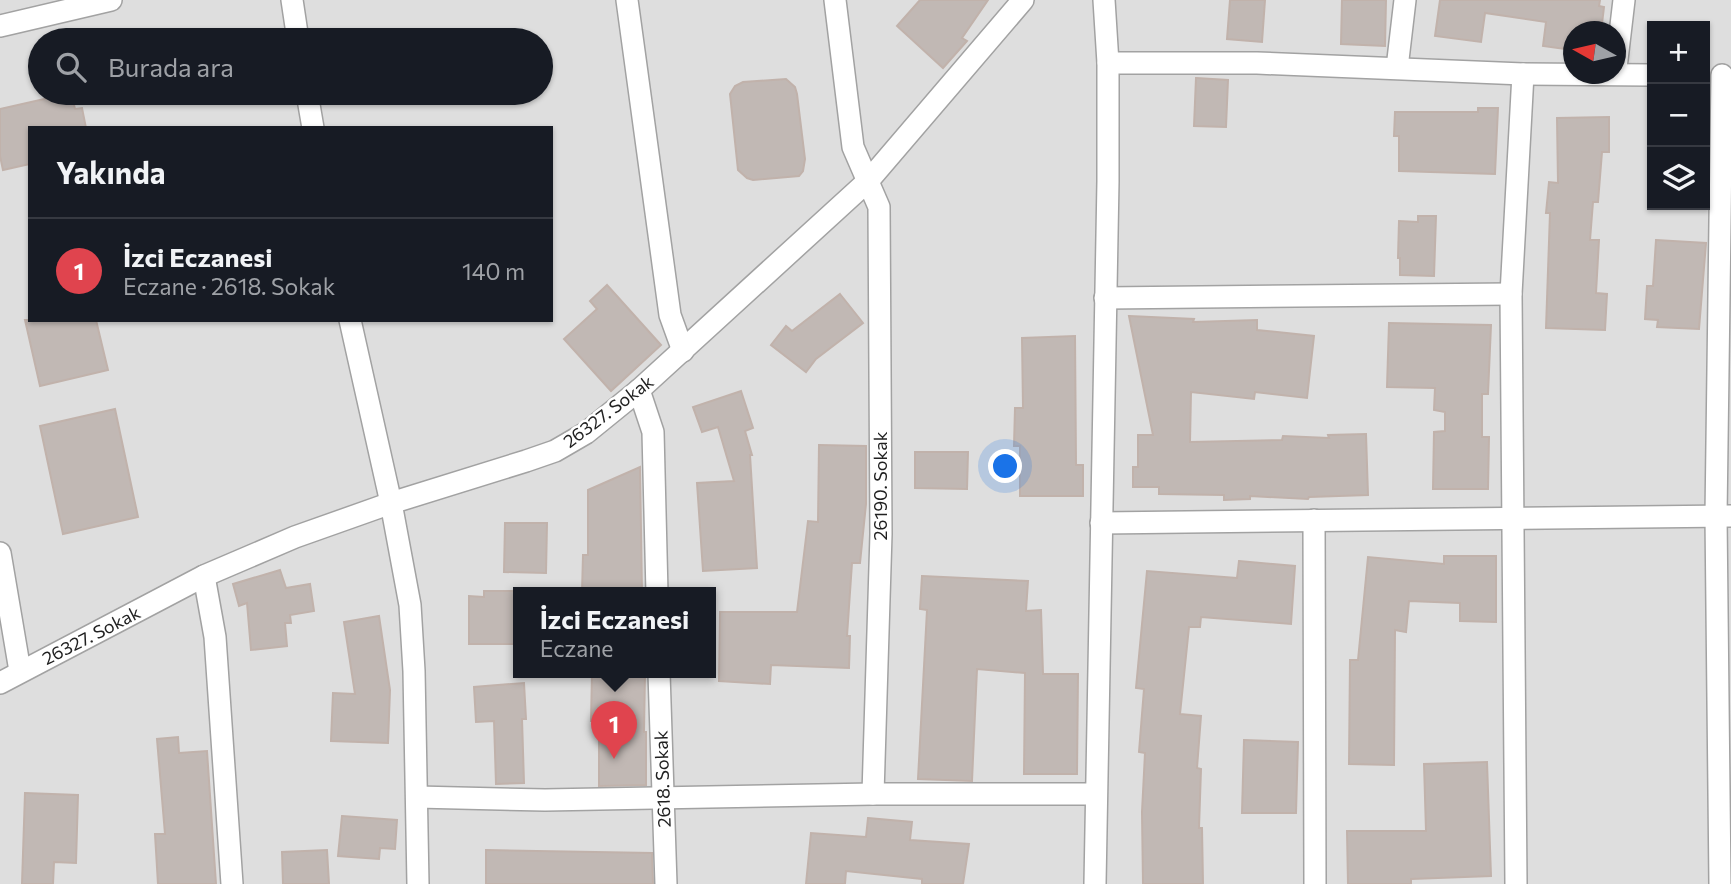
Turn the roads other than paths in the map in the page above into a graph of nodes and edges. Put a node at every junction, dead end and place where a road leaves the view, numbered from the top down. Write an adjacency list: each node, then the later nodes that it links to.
1 (111, 0): 10 (street)
2 (292, 0): 11 (street)
3 (626, 0): 25 (street)
4 (835, 0): 21 (street, 26190. Sokak)
5 (1023, 0): 21 (street, 26327. Sokak)
6 (1104, 0): 12 (street)
7 (1405, 0): 13 (street)
8 (1624, 0): 9 (street)
9 (1621, 21)
10 (0, 26)
11 (297, 28)
12 (1108, 63): 13 (street); 23 (street)
13 (1397, 68): 14 (street)
14 (1523, 74): 15 (street); 22 (street)
15 (1563, 74)
16 (1626, 74): 17 (street)
17 (1647, 75)
18 (1719, 76): 28 (street)
19 (309, 105): 20 (street)
20 (313, 126)
21 (869, 180): 25 (street, 26327. Sokak); 38 (street, 26190. Sokak)
22 (1511, 294): 23 (street); 30 (street)
23 (1105, 298): 31 (street)
24 (350, 322): 27 (street)
25 (683, 351): 26 (street, 26327. Sokak)
26 (639, 390): 27 (street, 26327. Sokak); 34 (street)
27 (390, 503): 33 (street, 26327. Sokak); 40 (street)
28 (1723, 516): 30 (street); 48 (street)
29 (1314, 520): 30 (street); 31 (street); 46 (street)
30 (1514, 520): 47 (street)
31 (1101, 523): 39 (street)
32 (0, 553): 35 (street)
33 (204, 576): 35 (street, 26327. Sokak); 42 (street)
34 (657, 587)
35 (20, 671): 37 (street, 26327. Sokak)
36 (659, 678): 41 (street, 2618. Sokak)
37 (0, 683)
38 (873, 794): 39 (street); 41 (street)
39 (1095, 794): 45 (street)
40 (417, 797): 41 (street); 43 (street)
41 (663, 800): 44 (street, 2618. Sokak)
42 (232, 884)
43 (418, 884)
44 (666, 884)
45 (1095, 884)
46 (1315, 884)
47 (1516, 884)
48 (1720, 884)

